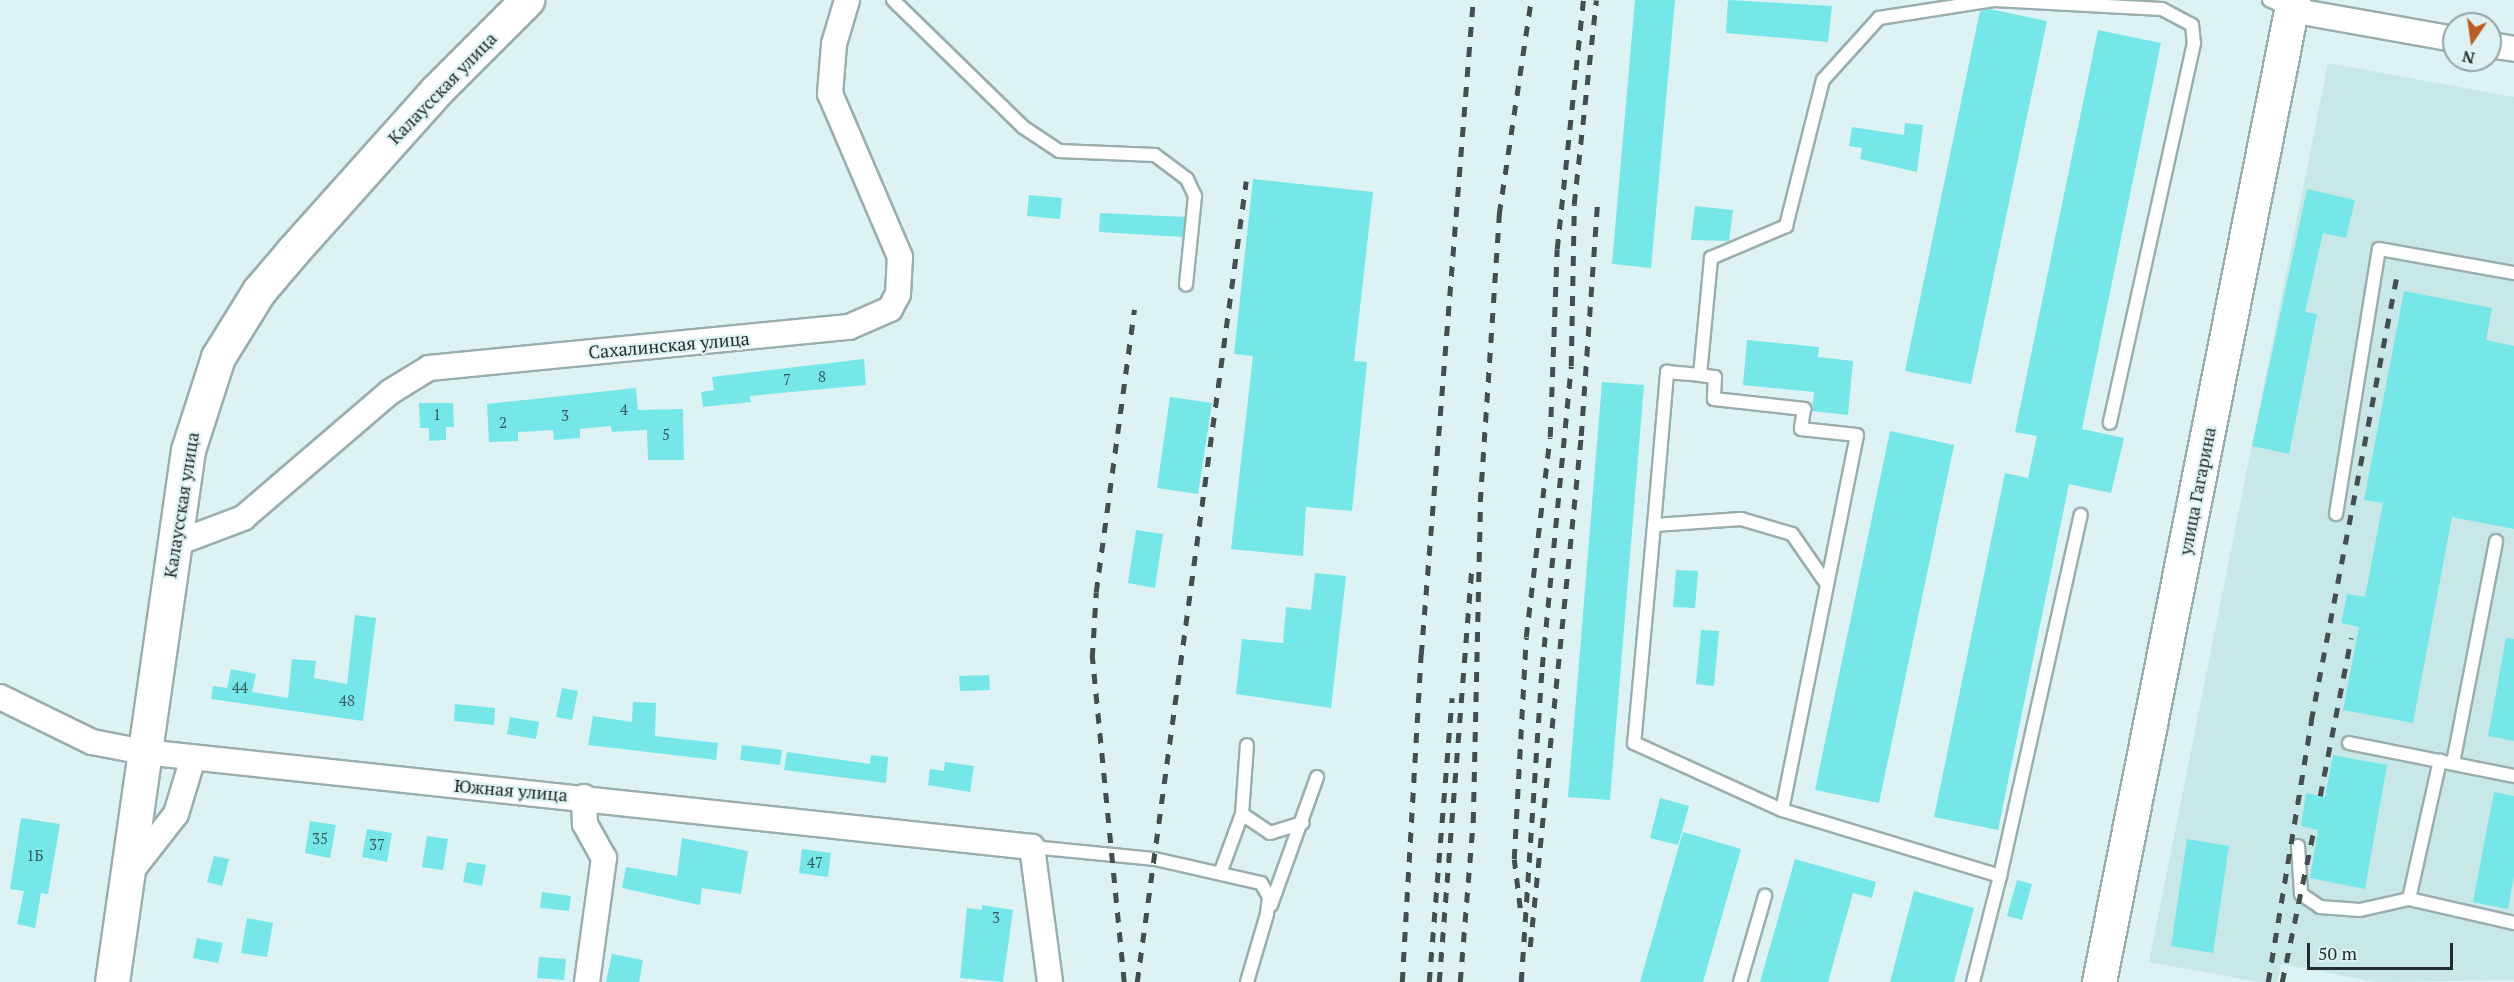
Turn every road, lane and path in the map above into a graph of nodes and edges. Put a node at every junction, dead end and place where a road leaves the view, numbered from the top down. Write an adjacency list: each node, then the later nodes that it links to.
1 (527, 0): 15 (street, Калаусская улица)
2 (847, 0): 15 (street, Сахалинская улица)
3 (893, 0): 8 (lane)
4 (1994, 0): 9 (lane); 10 (lane)
5 (2284, 3): 6 (street); 45 (street, улица Гагарина)
6 (2442, 36)
7 (2514, 273): 11 (lane)
8 (1186, 285)
9 (1700, 375): 13 (lane); 16 (lane)
10 (2110, 423)
11 (2336, 514)
12 (2081, 515): 34 (lane)
13 (1654, 525): 16 (lane); 27 (lane)
14 (2496, 541): 23 (lane)
15 (174, 544): 20 (street, Калаусская улица)
16 (1824, 580): 27 (lane)
17 (0, 697): 20 (street, Южная улица)
18 (2349, 743): 22 (lane)
19 (1247, 745): 28 (lane)
20 (144, 752): 21 (street, Южная улица); 33 (street, Калаусская улица)
21 (193, 758): 26 (street, Южная улица); 33 (street)
22 (2440, 760): 23 (lane); 36 (lane)
23 (2453, 763): 24 (lane)
24 (2514, 776)
25 (1317, 777): 29 (lane)
26 (584, 797): 31 (street, Южная улица); 40 (street)
27 (1782, 810): 34 (lane)
28 (1242, 814): 29 (lane); 32 (lane)
29 (1302, 823): 37 (lane)
30 (2298, 846): 36 (lane)
31 (1032, 847): 32 (lane); 41 (street)
32 (1221, 871): 37 (lane)
33 (129, 874): 39 (street, Калаусская улица)
34 (2000, 876): 44 (lane)
35 (1765, 896): 43 (lane)
36 (2409, 899): 38 (lane)
37 (1267, 914): 42 (lane)
38 (2514, 923)
39 (112, 982)
40 (587, 982)
41 (1050, 982)
42 (1247, 982)
43 (1740, 982)
44 (1973, 982)
45 (2099, 982)

